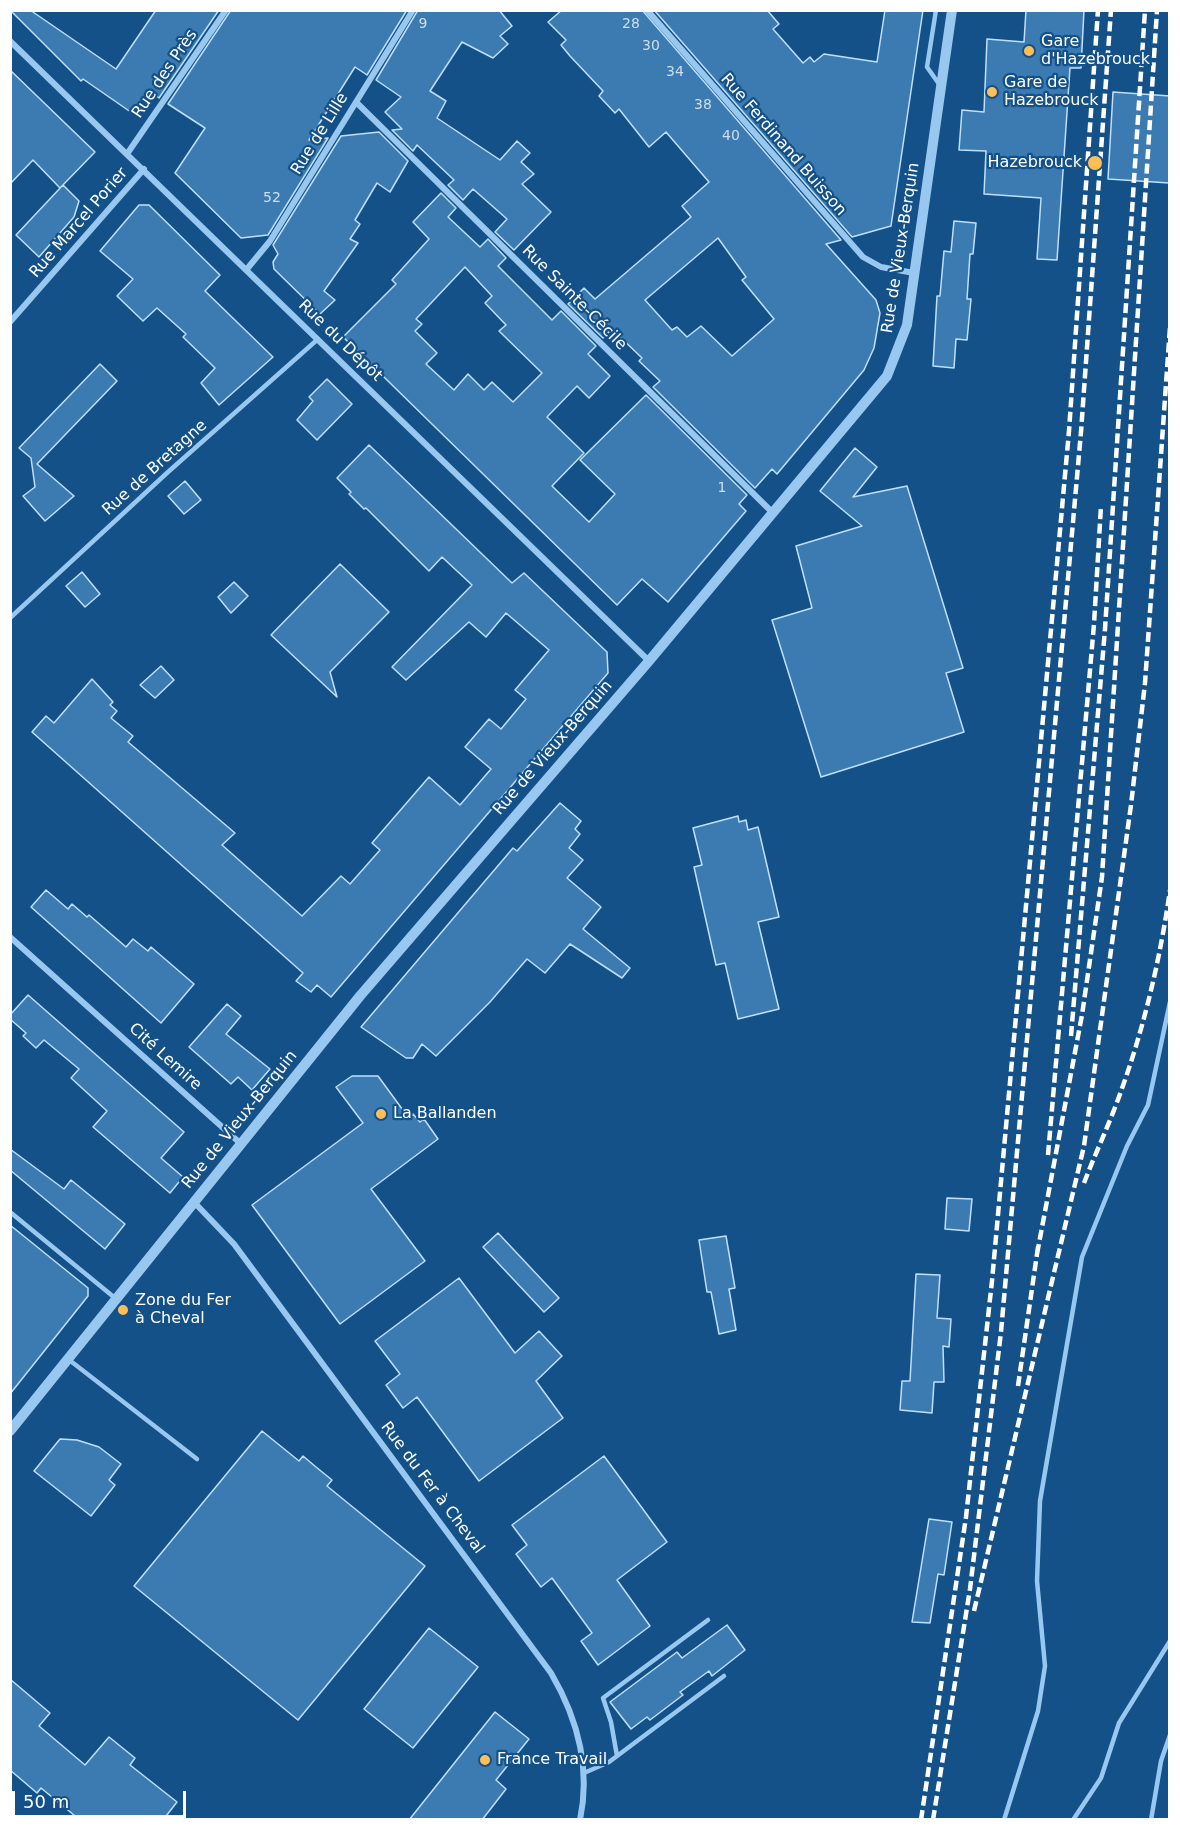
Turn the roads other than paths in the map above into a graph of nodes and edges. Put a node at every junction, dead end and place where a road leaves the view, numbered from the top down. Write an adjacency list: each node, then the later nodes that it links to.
1 (226, 10): 9 (street, Rue des Près)
2 (413, 10): 8 (street, Rue de Lille)
3 (647, 10): 12 (street, Rue Ferdinand Buisson)
4 (936, 10): 7 (lane)
5 (952, 10): 7 (street, Rue de Vieux-Berquin)
6 (10, 41): 9 (street, Rue du Dépôt)
7 (940, 85): 12 (street, Rue de Vieux-Berquin)
8 (356, 102): 11 (street, Rue de Lille); 15 (street, Rue Sainte-Cécile)
9 (128, 154): 10 (street, Rue du Dépôt)
10 (144, 169): 11 (street, Rue du Dépôt); 13 (street, Rue Marcel Porier)
11 (247, 269): 14 (street, Rue du Dépôt)
12 (914, 273): 15 (street, Rue de Vieux-Berquin)
13 (10, 322)
14 (318, 339): 16 (lane, Rue de Bretagne); 17 (street, Rue du Dépôt)
15 (773, 513): 17 (street, Rue de Vieux-Berquin)
16 (10, 618)
17 (649, 661): 20 (street, Rue de Vieux-Berquin)
18 (10, 937): 20 (street, Cité Lemire)
19 (1170, 1002): 34 (lane)
20 (240, 1143): 21 (street, Rue de Vieux-Berquin)
21 (193, 1201): 23 (street, Rue de Vieux-Berquin); 32 (street, Rue du Fer à Cheval)
22 (10, 1212): 23 (lane)
23 (116, 1299): 24 (street, Rue de Vieux-Berquin)
24 (68, 1359): 25 (street, Rue de Vieux-Berquin); 26 (lane)
25 (10, 1431)
26 (197, 1458)
27 (708, 1620): 31 (lane)
28 (1170, 1641): 35 (lane)
29 (724, 1676): 31 (lane)
30 (1170, 1735): 36 (lane)
31 (617, 1756): 32 (lane)
32 (584, 1773): 33 (street, Rue du Fer à Cheval)
33 (580, 1820)
34 (1004, 1820)
35 (1073, 1820)
36 (1151, 1820)

